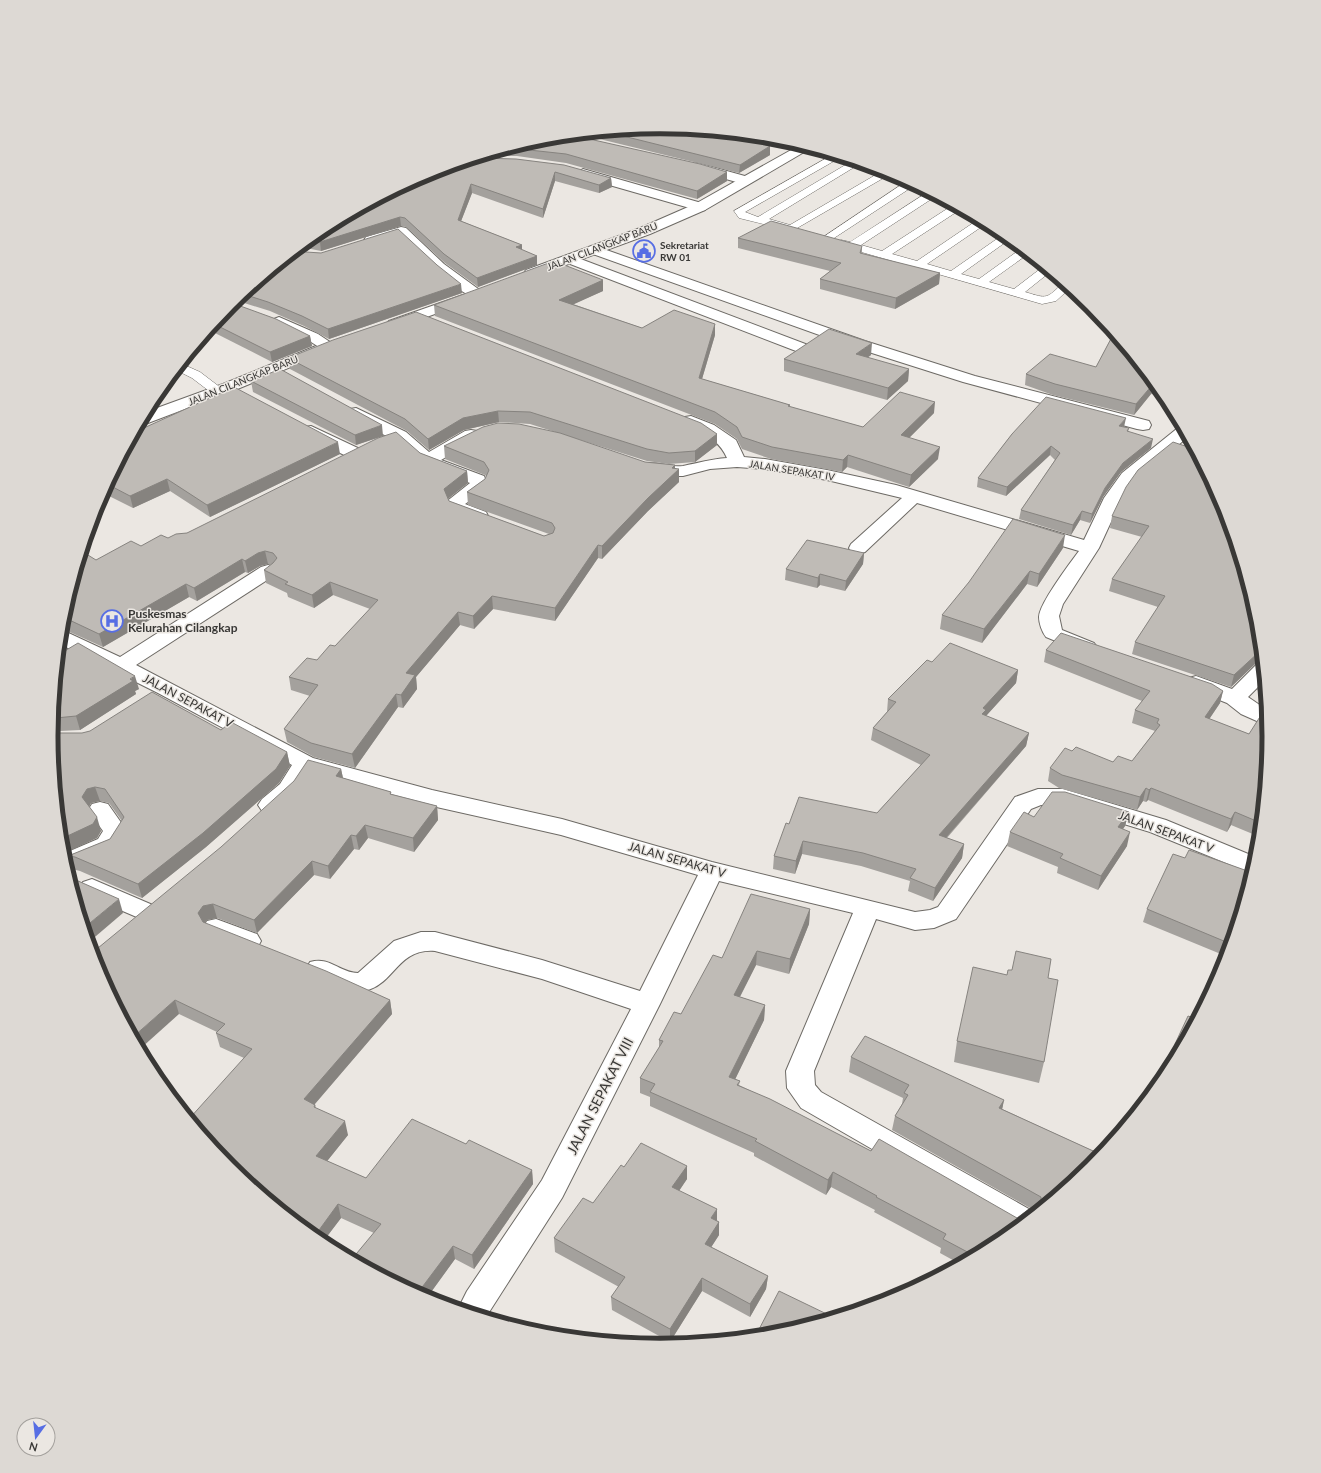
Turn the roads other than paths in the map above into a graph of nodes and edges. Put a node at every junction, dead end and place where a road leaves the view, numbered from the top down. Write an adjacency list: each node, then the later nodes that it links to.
1 (799, 151): 7 (street, JALAN CILANGKAP BARU)
2 (832, 160): 12 (lane)
3 (686, 165): 7 (street)
4 (852, 165): 12 (lane)
5 (573, 170): 10 (street)
6 (881, 176): 14 (lane)
7 (747, 181): 10 (street, JALAN CILANGKAP BARU)
8 (905, 186): 18 (lane)
9 (928, 197): 18 (lane)
10 (700, 207): 19 (street, JALAN CILANGKAP BARU)
11 (953, 210): 21 (lane)
12 (760, 220): 14 (lane)
13 (977, 225): 23 (lane)
14 (792, 228): 15 (lane)
15 (806, 232)
16 (1001, 240): 25 (lane)
17 (357, 245): 31 (street)
18 (852, 246): 21 (lane)
19 (595, 250): 22 (street, JALAN CILANGKAP BARU); 48 (street)
20 (1020, 254): 27 (lane)
21 (884, 255): 23 (lane)
22 (570, 259): 26 (street, JALAN CILANGKAP BARU); 38 (street)
23 (917, 266): 25 (lane)
24 (1043, 272): 30 (lane)
25 (951, 276): 27 (lane)
26 (519, 278)
27 (981, 283): 30 (lane)
28 (491, 288): 31 (street)
29 (1063, 289): 30 (lane)
30 (1016, 293)
31 (476, 294): 33 (street)
32 (263, 316): 37 (street)
33 (418, 316): 34 (street); 35 (street)
34 (440, 324)
35 (380, 328)
36 (343, 341): 37 (street, JALAN CILANGKAP BARU)
37 (328, 346): 39 (street, JALAN CILANGKAP BARU)
38 (802, 348)
39 (275, 368): 41 (street); 42 (street, JALAN CILANGKAP BARU)
40 (184, 369): 42 (lane)
41 (295, 380)
42 (223, 389): 43 (street); 45 (street, JALAN CILANGKAP BARU)
43 (245, 397)
44 (343, 406): 50 (street)
45 (151, 416)
46 (678, 416): 55 (street)
47 (294, 422): 52 (street)
48 (1143, 425)
49 (485, 432): 53 (street)
50 (400, 436): 52 (street); 53 (street)
51 (1184, 438): 60 (street)
52 (368, 448): 56 (street)
53 (428, 460): 58 (street)
54 (630, 462): 55 (street, JALAN SEPAKAT IV)
55 (736, 462): 57 (street, JALAN SEPAKAT IV)
56 (335, 464)
57 (914, 496): 59 (street); 60 (street, JALAN SEPAKAT IV)
58 (494, 522)
59 (858, 548)
60 (1090, 548): 63 (street)
61 (268, 571): 64 (street)
62 (66, 643): 64 (street, JALAN SEPAKAT V)
63 (1106, 653)
64 (121, 666): 67 (street, JALAN SEPAKAT V)
65 (1260, 674): 68 (street)
66 (1180, 678): 68 (street)
67 (164, 688): 69 (street); 71 (street, JALAN SEPAKAT V)
68 (1235, 698): 70 (street)
69 (146, 700)
70 (1262, 716)
71 (304, 763): 73 (street); 76 (street, JALAN SEPAKAT V)
72 (100, 810): 74 (street)
73 (254, 819)
74 (71, 859)
75 (1249, 863): 78 (street, JALAN SEPAKAT V)
76 (712, 871): 78 (street, JALAN SEPAKAT V); 83 (street, JALAN SEPAKAT VIII)
77 (76, 881): 79 (street)
78 (868, 908): 84 (street)
79 (146, 912)
80 (216, 928): 81 (street)
81 (267, 948)
82 (296, 960): 83 (street)
83 (648, 1004): 85 (street, JALAN SEPAKAT VIII)
84 (1020, 1219)
85 (474, 1309)

